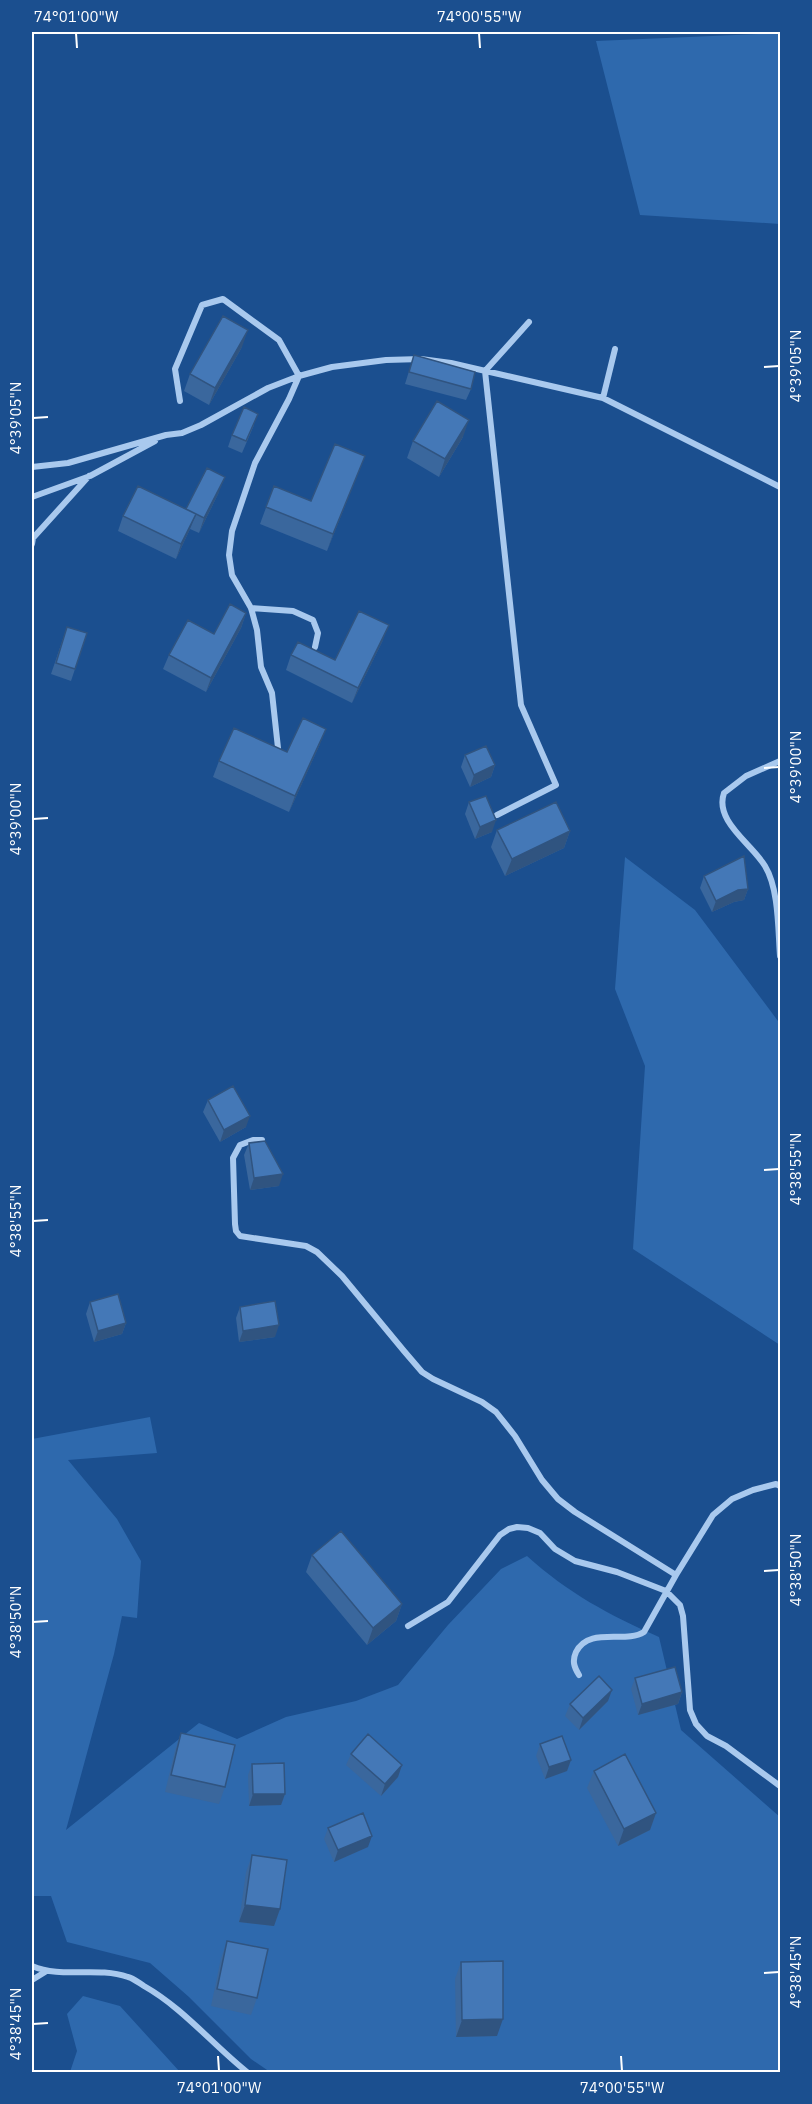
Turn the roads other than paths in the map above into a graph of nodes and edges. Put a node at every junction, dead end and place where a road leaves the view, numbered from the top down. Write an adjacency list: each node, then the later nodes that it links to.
1 (529, 322): 3 (street)
2 (615, 349): 5 (street)
3 (485, 371): 4 (street); 5 (street); 17 (street)
4 (299, 376): 6 (street); 7 (street); 13 (street)
5 (603, 398): 10 (street)
6 (180, 401)
7 (166, 435): 8 (street); 9 (street)
8 (32, 467)
9 (90, 476): 11 (street); 12 (street)
10 (780, 487)
11 (32, 497)
12 (32, 544)
13 (250, 608): 14 (street); 15 (street)
14 (315, 647)
15 (278, 748)
16 (780, 761): 18 (street)
17 (497, 815)
18 (780, 956)
19 (262, 1140): 21 (street)
20 (780, 1486): 21 (street)
21 (676, 1575): 22 (street)
22 (666, 1591): 23 (street); 24 (street); 25 (street)
23 (408, 1626)
24 (579, 1675)
25 (780, 1786)
26 (32, 1966): 27 (street)
27 (45, 1972): 28 (street); 29 (street)
28 (32, 1980)
29 (247, 2073)

